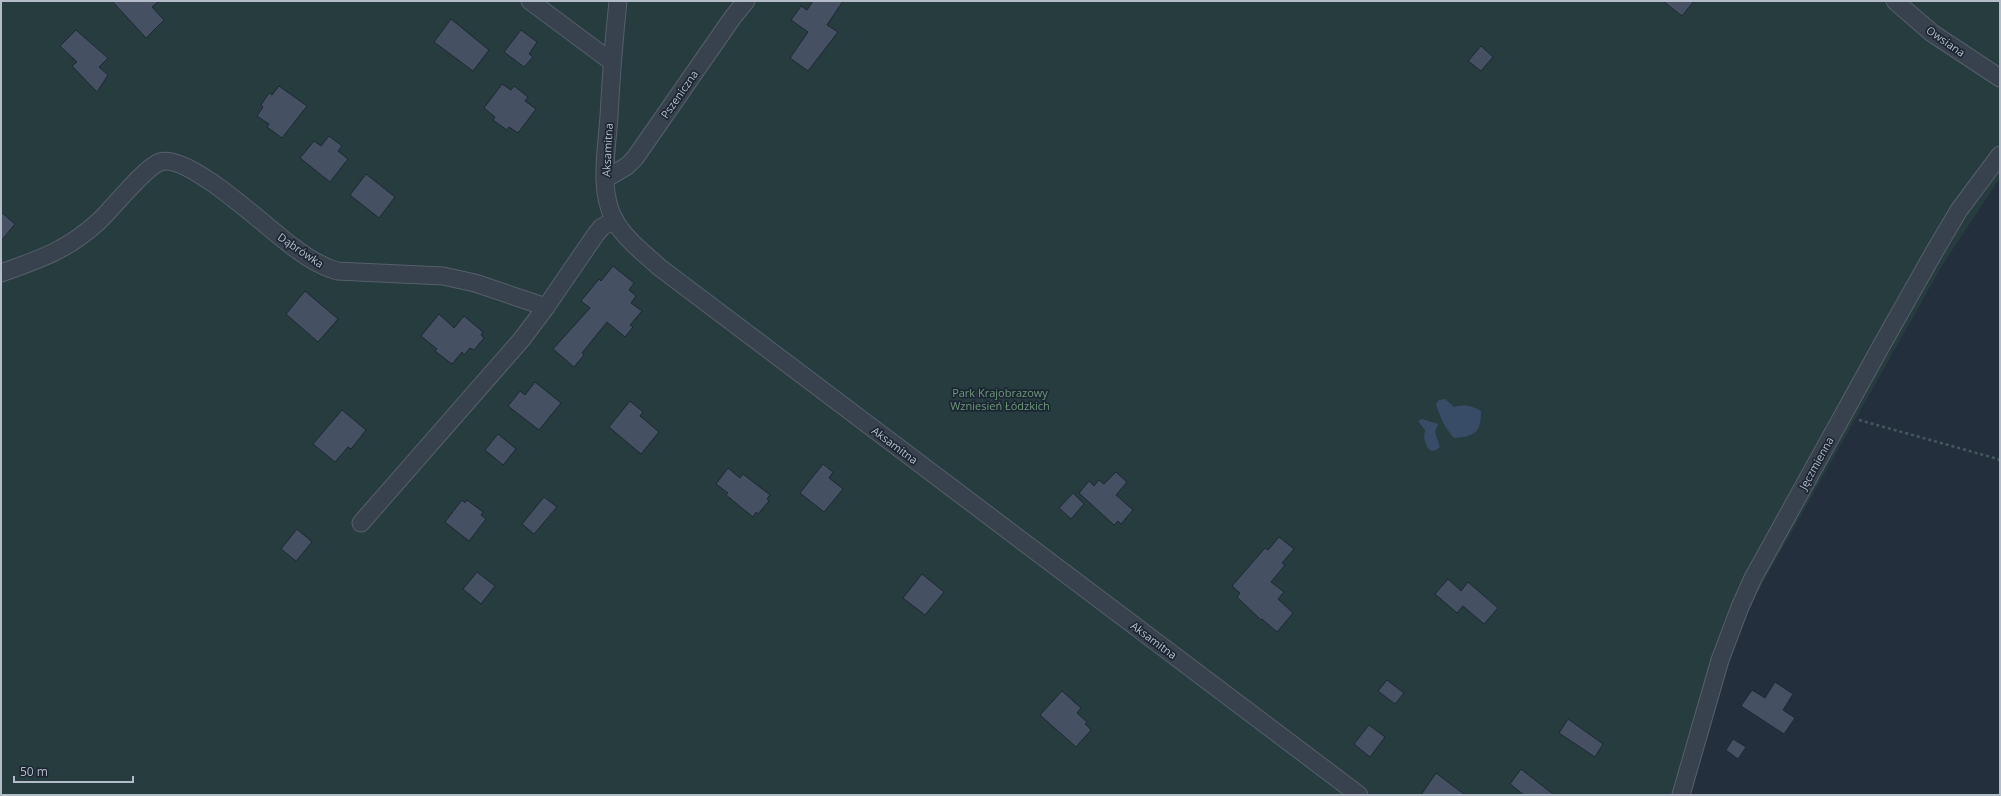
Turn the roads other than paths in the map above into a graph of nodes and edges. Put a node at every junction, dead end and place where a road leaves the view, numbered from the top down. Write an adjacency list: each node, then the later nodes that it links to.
1 (530, 1): 5 (street)
2 (618, 1): 5 (street, Aksamitna)
3 (746, 1): 8 (street, Pszeniczna)
4 (1895, 1): 6 (street, Owsiana)
5 (612, 62): 8 (street, Aksamitna)
6 (2000, 78)
7 (2000, 155): 14 (street, Jęczmienna)
8 (605, 179): 9 (street, Aksamitna)
9 (615, 220): 11 (street); 13 (street, Aksamitna)
10 (1, 274): 11 (street, Dąbrówka)
11 (546, 307): 12 (street)
12 (361, 524)
13 (1360, 795)
14 (1681, 795)

